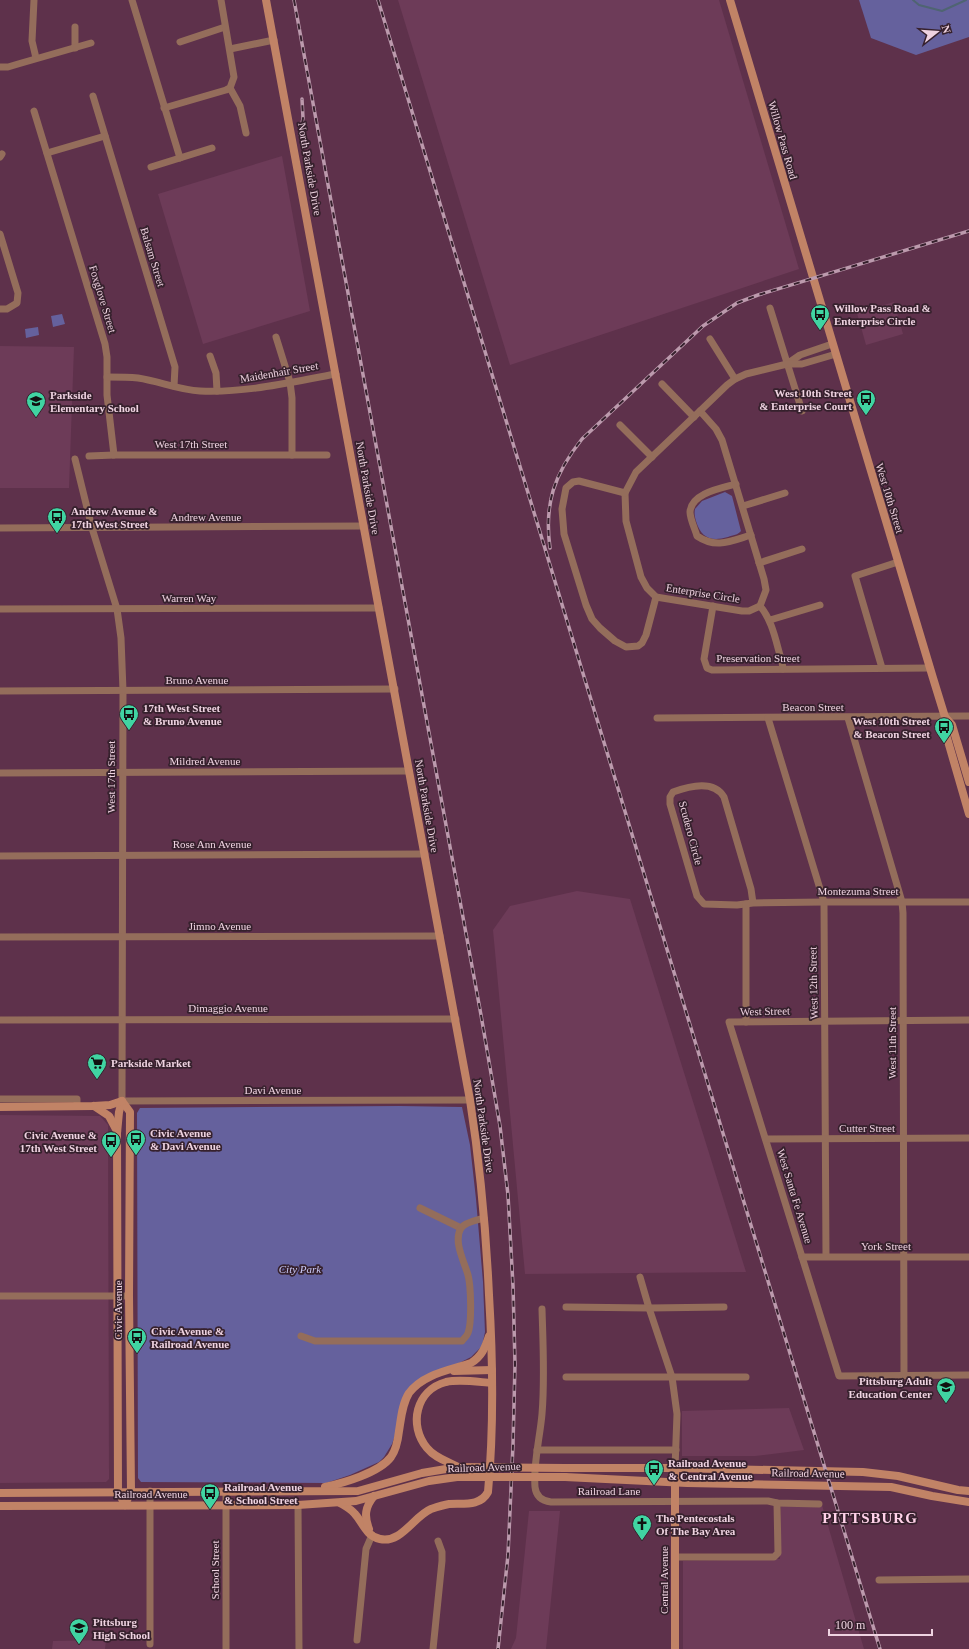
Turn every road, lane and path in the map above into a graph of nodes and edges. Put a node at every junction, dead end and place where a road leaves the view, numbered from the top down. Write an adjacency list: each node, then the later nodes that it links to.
1 (34, 0): 13 (street)
2 (132, 0): 17 (street)
3 (220, 0): 7 (street)
4 (266, 0): 8 (main road, North Parkside Drive)
5 (730, 0): 26 (main road, Willow Pass Road)
6 (75, 27): 11 (street)
7 (226, 27): 9 (street); 12 (street)
8 (274, 40): 12 (street); 35 (main road, North Parkside Drive)
9 (180, 42)
10 (91, 43): 11 (street)
11 (75, 48): 13 (street)
12 (230, 49): 15 (street)
13 (36, 58): 14 (street)
14 (0, 66)
15 (230, 88): 17 (street); 19 (street)
16 (93, 96): 20 (street, Balsam Street)
17 (164, 108): 23 (street)
18 (34, 111): 22 (street, Foxglove Street)
19 (246, 133)
20 (105, 136): 22 (street); 40 (street, Balsam Street)
21 (212, 148): 23 (street)
22 (47, 153): 36 (street, Foxglove Street)
23 (180, 158): 24 (street)
24 (151, 167)
25 (0, 234): 28 (street)
26 (815, 286): 31 (main road, West 10th Street)
27 (770, 308): 34 (street)
28 (0, 309)
29 (276, 337): 38 (street)
30 (710, 339): 37 (street)
31 (832, 344): 32 (main road, West 10th Street); 34 (street, Enterprise Circle)
32 (836, 354): 34 (street, Enterprise Circle); 61 (main road, West 10th Street)
33 (210, 356): 41 (street)
34 (787, 364): 37 (street, Enterprise Circle); 43 (street)
35 (336, 374): 38 (street, Maidenhair Street); 56 (main road, North Parkside Drive)
36 (107, 377): 40 (street, Maidenhair Street); 46 (street, Foxglove Street)
37 (735, 379): 42 (street, Enterprise Circle)
38 (290, 382): 41 (street, Maidenhair Street); 47 (street)
39 (662, 384): 44 (street)
40 (174, 386): 41 (street, Maidenhair Street)
41 (217, 391)
42 (700, 411): 44 (street, Enterprise Circle); 52 (street)
43 (802, 411)
44 (694, 418): 50 (street, Enterprise Circle)
45 (620, 426): 50 (street)
46 (114, 455): 47 (street, West 17th Street); 49 (street, West 17th Street)
47 (292, 455): 48 (street, West 17th Street)
48 (327, 455)
49 (89, 456)
50 (652, 457): 53 (street, Enterprise Circle)
51 (75, 459): 58 (street, West 17th Street)
52 (736, 484): 55 (street); 59 (street)
53 (625, 493): 63 (street, Enterprise Circle); 63 (street)
54 (784, 493): 55 (street)
55 (743, 506): 59 (street)
56 (364, 526): 58 (street, Andrew Avenue); 67 (main road, North Parkside Drive)
57 (0, 528): 58 (street, Andrew Avenue)
58 (92, 528): 68 (street, West 17th Street)
59 (751, 535): 62 (street)
60 (802, 549): 62 (street)
61 (898, 562): 71 (street); 72 (main road, West 10th Street)
62 (759, 563): 66 (street)
63 (656, 597): 65 (street, Enterprise Circle)
64 (820, 605): 70 (street)
65 (713, 606): 66 (street, Enterprise Circle); 73 (street, Preservation Street)
66 (760, 606): 70 (street)
67 (379, 608): 68 (street, Warren Way); 74 (main road, North Parkside Drive)
68 (117, 609): 69 (street, Warren Way); 75 (street, West 17th Street)
69 (0, 610)
70 (770, 620): 73 (street)
71 (882, 668): 72 (street, Preservation Street); 73 (street, Preservation Street)
72 (930, 668): 78 (main road, West 10th Street)
73 (782, 669)
74 (395, 689): 75 (street, Bruno Avenue); 82 (main road, North Parkside Drive)
75 (123, 691): 76 (street, Bruno Avenue); 84 (street, West 17th Street)
76 (0, 692)
77 (969, 716): 78 (street, Beacon Street)
78 (945, 717): 81 (street, Beacon Street); 85 (main road, West 10th Street); 86 (main road, West 10th Street)
79 (658, 718): 80 (street, Beacon Street)
80 (768, 718): 81 (street, Beacon Street); 90 (street, West 12th Street)
81 (848, 718): 91 (street, West 11th Street)
82 (409, 771): 84 (street, Mildred Avenue); 87 (main road, North Parkside Drive)
83 (0, 773): 84 (street, Mildred Avenue)
84 (122, 773): 88 (street, West 17th Street)
85 (969, 782)
86 (969, 814)
87 (425, 854): 88 (street, Rose Ann Avenue); 94 (main road, North Parkside Drive)
88 (122, 855): 89 (street, Rose Ann Avenue); 96 (street, West 17th Street)
89 (0, 856)
90 (824, 902): 91 (street, Montezuma Street); 93 (street, Montezuma Street); 102 (street, West 12th Street)
91 (902, 902): 92 (street, Montezuma Street); 100 (street, West 11th Street)
92 (969, 902)
93 (750, 904): 93 (street, Scudero Circle); 104 (street)
94 (440, 936): 96 (street, Jimno Avenue); 98 (main road, North Parkside Drive)
95 (0, 937): 96 (street, Jimno Avenue)
96 (122, 937): 97 (street, West 17th Street)
97 (122, 1019): 98 (street, Dimaggio Avenue); 99 (street, Dimaggio Avenue); 107 (street, West 17th Street)
98 (456, 1019): 106 (main road, North Parkside Drive)
99 (0, 1020)
100 (903, 1020): 101 (street, West Street); 102 (street, West Street); 115 (street, West 11th Street)
101 (969, 1020)
102 (825, 1021): 104 (street, West Street); 112 (street, West 12th Street)
103 (729, 1022): 104 (street, West Street); 114 (street, West Santa Fe Avenue)
104 (746, 1022)
105 (0, 1099): 108 (street, Davi Avenue)
106 (470, 1100): 107 (street, Davi Avenue); 117 (main road, North Parkside Drive)
107 (122, 1101): 109 (main road, Davi Avenue); 111 (main road, Civic Avenue); 126 (main road, Civic Avenue)
108 (77, 1106): 109 (main road, Davi Avenue); 110 (main road, Davi Avenue)
109 (94, 1106): 111 (main road)
110 (0, 1107)
111 (117, 1133): 125 (main road, Civic Avenue)
112 (825, 1138): 114 (street, Cutter Street); 115 (street, Cutter Street); 119 (street, West 12th Street)
113 (969, 1138): 115 (street, Cutter Street)
114 (766, 1139): 120 (street, West Santa Fe Avenue)
115 (904, 1139): 121 (street, West 11th Street)
116 (420, 1208): 118 (street)
117 (484, 1218): 118 (street); 131 (main road, North Parkside Drive)
118 (461, 1228): 132 (street)
119 (826, 1256): 120 (street, York Street); 121 (street, York Street)
120 (802, 1257): 137 (street, West Santa Fe Avenue)
121 (905, 1257): 122 (street, York Street); 137 (street, West 11th Street)
122 (969, 1257)
123 (640, 1277): 129 (street, Central Avenue)
124 (0, 1296): 125 (street)
125 (118, 1296): 126 (street); 148 (main road, Civic Avenue)
126 (129, 1296): 149 (main road, Civic Avenue)
127 (566, 1307): 129 (street)
128 (724, 1307): 129 (street)
129 (649, 1308): 136 (street, Central Avenue)
130 (542, 1309): 141 (street)
131 (491, 1332): 133 (main road, North Parkside Drive); 134 (main road)
132 (301, 1336)
133 (492, 1370): 134 (main road); 140 (main road, North Parkside Drive)
134 (448, 1371): 152 (main road)
135 (969, 1375): 137 (street)
136 (672, 1376): 138 (street); 139 (street); 142 (street, Central Avenue)
137 (904, 1376)
138 (566, 1377)
139 (746, 1377)
140 (492, 1383): 143 (main road); 166 (main road, North Parkside Drive)
141 (537, 1450): 142 (street); 156 (street, Railroad Lane)
142 (676, 1450): 144 (street, Central Avenue)
143 (458, 1467): 144 (main road, Railroad Avenue, bridge); 152 (main road, Railroad Avenue)
144 (675, 1468): 145 (main road, Central Avenue); 146 (main road, Railroad Avenue)
145 (675, 1482): 155 (main road, Railroad Avenue, bridge); 156 (main road, Central Avenue); 157 (main road, Railroad Avenue)
146 (942, 1485): 147 (main road); 153 (main road, Railroad Avenue)
147 (969, 1486)
148 (118, 1491): 149 (main road, Railroad Avenue); 154 (main road, Railroad Avenue); 161 (main road, Civic Avenue)
149 (131, 1491): 150 (main road, Railroad Avenue); 161 (main road, Civic Avenue)
150 (150, 1491): 151 (main road, Railroad Avenue); 162 (street)
151 (226, 1491): 152 (main road, Railroad Avenue); 163 (street, School Street)
152 (304, 1491)
153 (969, 1491)
154 (0, 1493)
155 (374, 1496): 158 (main road, Railroad Avenue); 166 (main road)
156 (675, 1502): 159 (street, Railroad Lane); 168 (main road, Central Avenue)
157 (969, 1502)
158 (340, 1503): 164 (main road, Railroad Avenue); 166 (main road)
159 (776, 1503): 160 (street, Railroad Lane); 168 (street)
160 (819, 1504)
161 (125, 1505): 162 (main road, Railroad Avenue); 165 (main road, Railroad Avenue)
162 (149, 1505): 163 (main road, Railroad Avenue); 172 (street)
163 (226, 1505): 164 (main road, Railroad Avenue); 173 (street, School Street)
164 (298, 1505): 174 (street)
165 (0, 1506)
166 (372, 1535): 171 (street)
167 (438, 1541): 175 (street)
168 (675, 1557): 176 (main road, Central Avenue)
169 (969, 1578): 170 (street)
170 (879, 1580)
171 (358, 1640)
172 (150, 1644)
173 (226, 1649)
174 (299, 1649)
175 (433, 1649)
176 (675, 1649)

